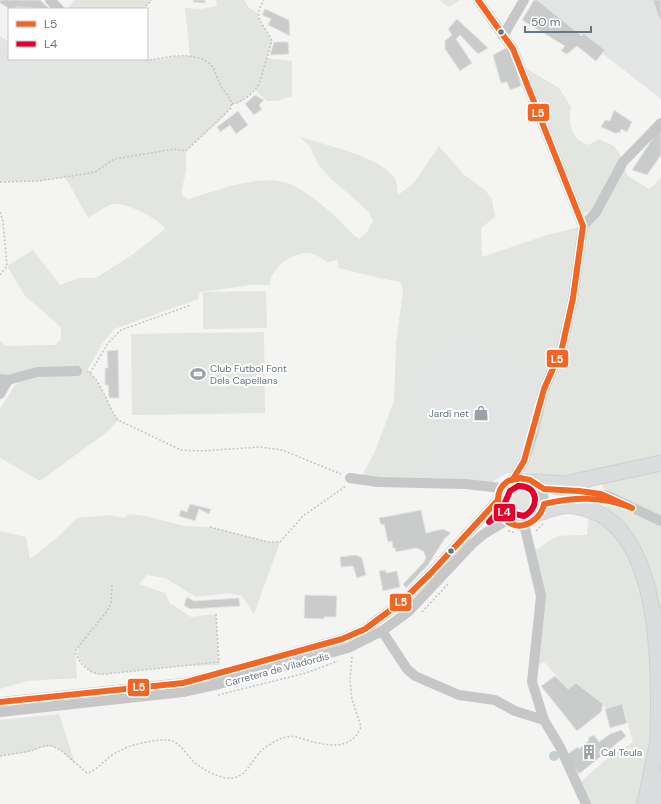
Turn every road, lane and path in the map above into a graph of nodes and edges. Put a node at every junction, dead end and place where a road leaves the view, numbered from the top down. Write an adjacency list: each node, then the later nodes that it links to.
1 (50, 0): 6 (street)
2 (152, 0): 7 (path)
3 (264, 0): 10 (path)
4 (478, 0): 8 (street)
5 (524, 0): 8 (street)
6 (58, 8)
7 (144, 8)
8 (503, 36): 14 (street)
9 (146, 60): 10 (path)
10 (232, 104): 12 (path)
11 (661, 123): 14 (street)
12 (0, 182)
13 (0, 212): 15 (path)
14 (583, 226): 23 (street)
15 (0, 275)
16 (191, 305): 18 (path)
17 (77, 371): 18 (path); 19 (street)
18 (90, 373): 22 (path)
19 (4, 380): 20 (street)
20 (0, 394)
21 (661, 463): 24 (highway)
22 (352, 478): 25 (street); 32 (path)
23 (513, 479): 24 (street); 25 (street)
24 (538, 485): 26 (street); 28 (street)
25 (502, 488): 27 (street)
26 (615, 500): 28 (street); 30 (street)
27 (497, 501): 29 (street); 38 (street, Carretera de Viladordis)
28 (543, 508): 31 (street); 43 (highway)
29 (507, 520): 31 (street); 35 (street, Carretera de Viladordis)
30 (661, 521)
31 (524, 524): 41 (street)
32 (210, 527)
33 (112, 585): 37 (path)
34 (216, 614): 37 (path)
35 (382, 631): 40 (street, Carretera de Viladordis); 41 (street)
36 (352, 656): 44 (path)
37 (219, 662): 38 (path)
38 (219, 674): 39 (street, Carretera de Viladordis)
39 (0, 702)
40 (0, 712)
41 (544, 720): 46 (street)
42 (661, 723): 43 (highway)
43 (658, 739): 47 (highway)
44 (0, 756)
45 (661, 778): 48 (highway)
46 (586, 804)
47 (645, 804)
48 (656, 804)

